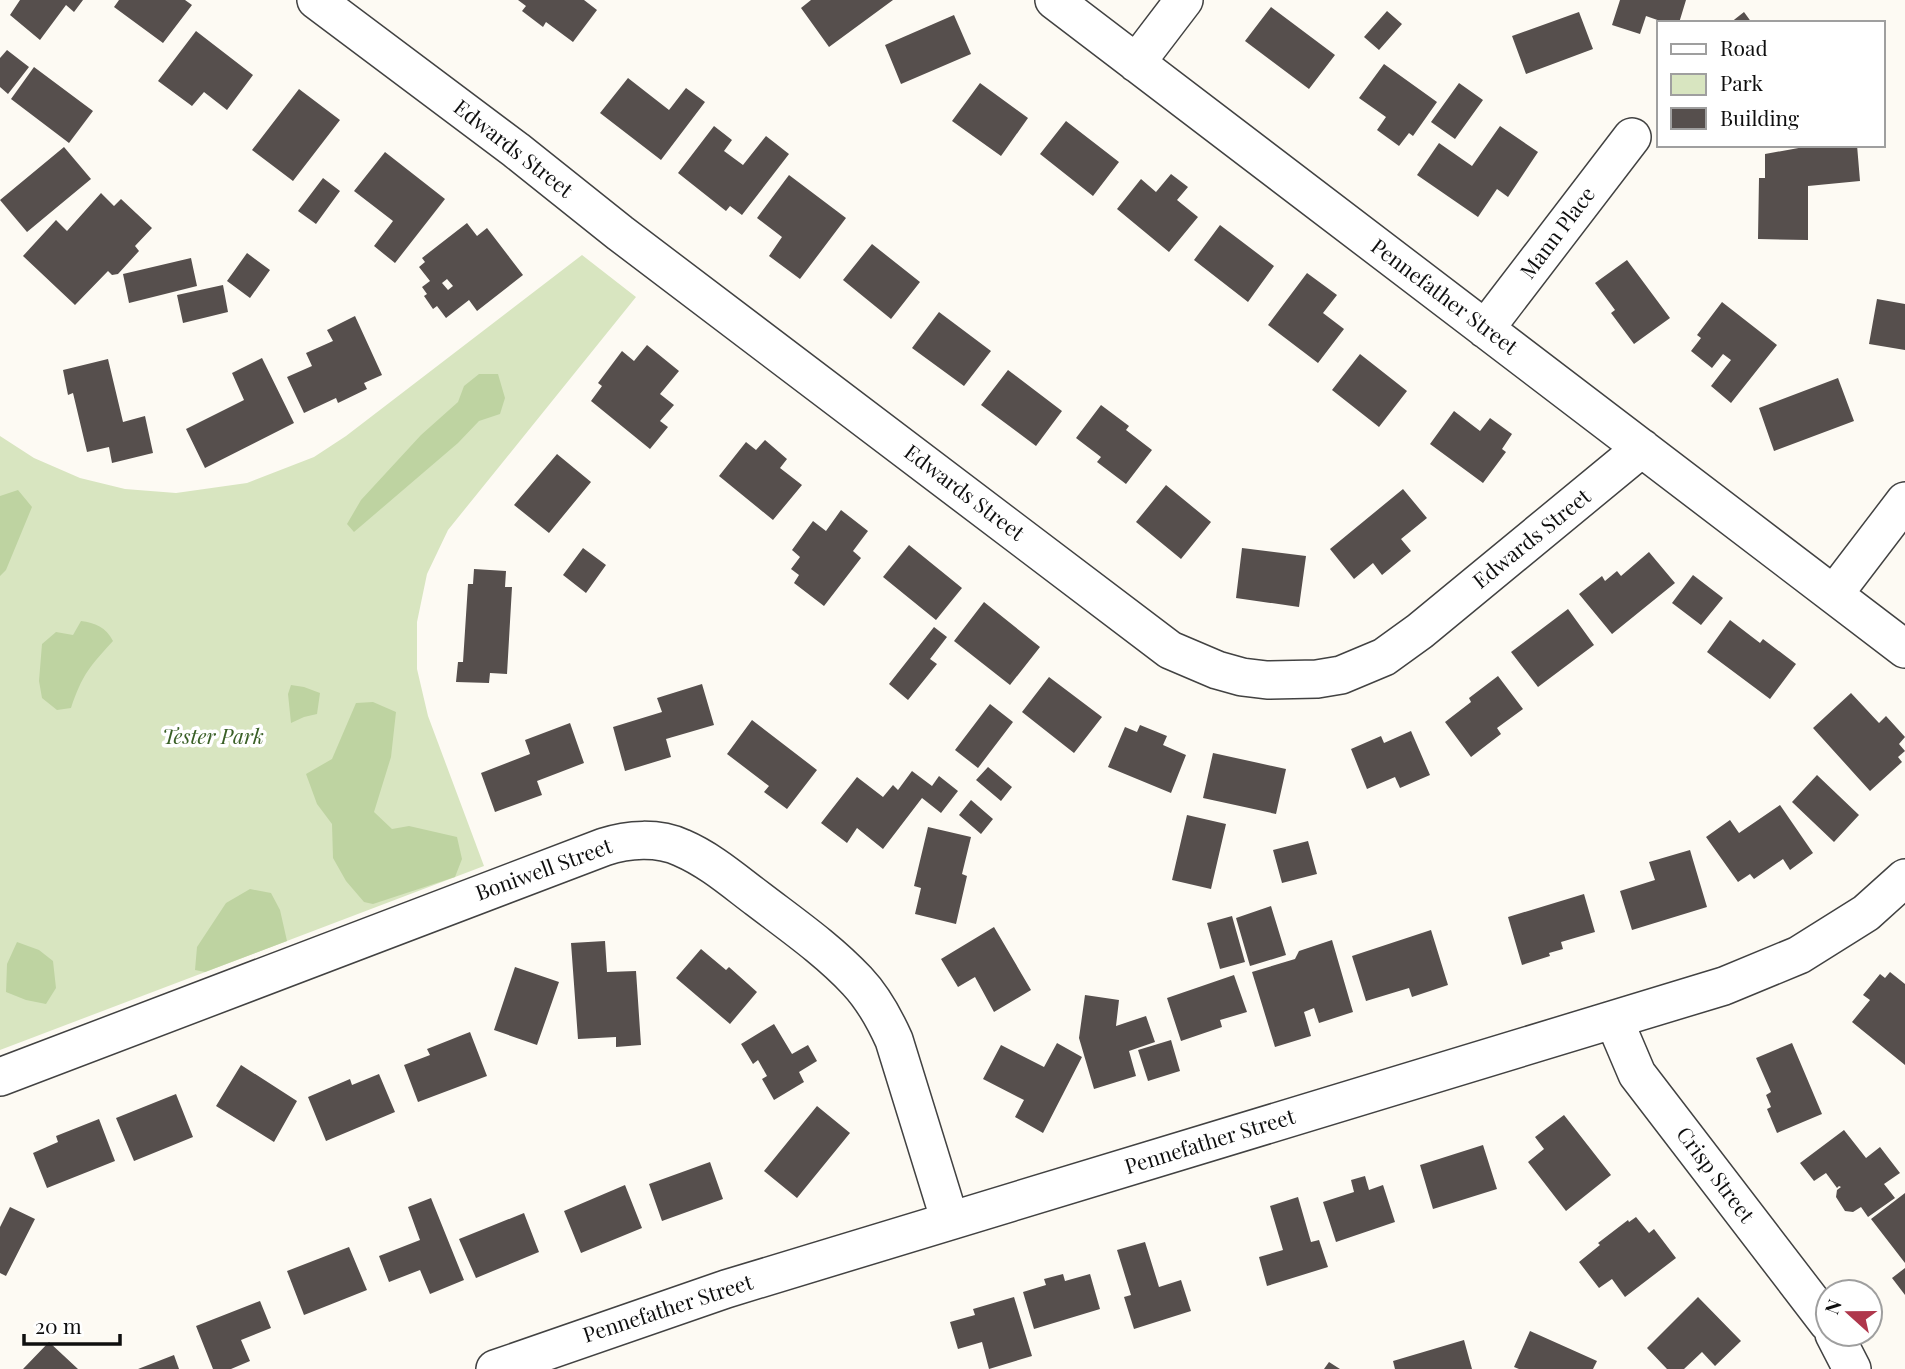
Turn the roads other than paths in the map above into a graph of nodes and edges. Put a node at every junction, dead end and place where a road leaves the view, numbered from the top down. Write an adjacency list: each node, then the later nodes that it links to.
1 (316, 0): 7 (street, Edwards Street)
2 (1054, 0): 4 (street, Pennefather Street)
3 (1184, 0): 4 (street)
4 (1136, 63): 6 (street, Pennefather Street)
5 (1632, 137): 6 (street, Mann Place)
6 (1485, 329): 7 (street, Pennefather Street)
7 (1642, 448): 9 (street, Pennefather Street)
8 (1905, 501): 9 (street)
9 (1834, 594): 10 (street, Pennefather Street)
10 (1905, 649)
11 (1905, 878): 12 (street, Pennefather Street)
12 (1615, 1020): 14 (street, Pennefather Street); 15 (street, Crisp Street)
13 (0, 1077): 14 (street, Boniwell Street)
14 (950, 1221): 17 (street, Pennefather Street)
15 (1814, 1305)
16 (1842, 1348): 18 (street)
17 (495, 1369)
18 (1852, 1369)

